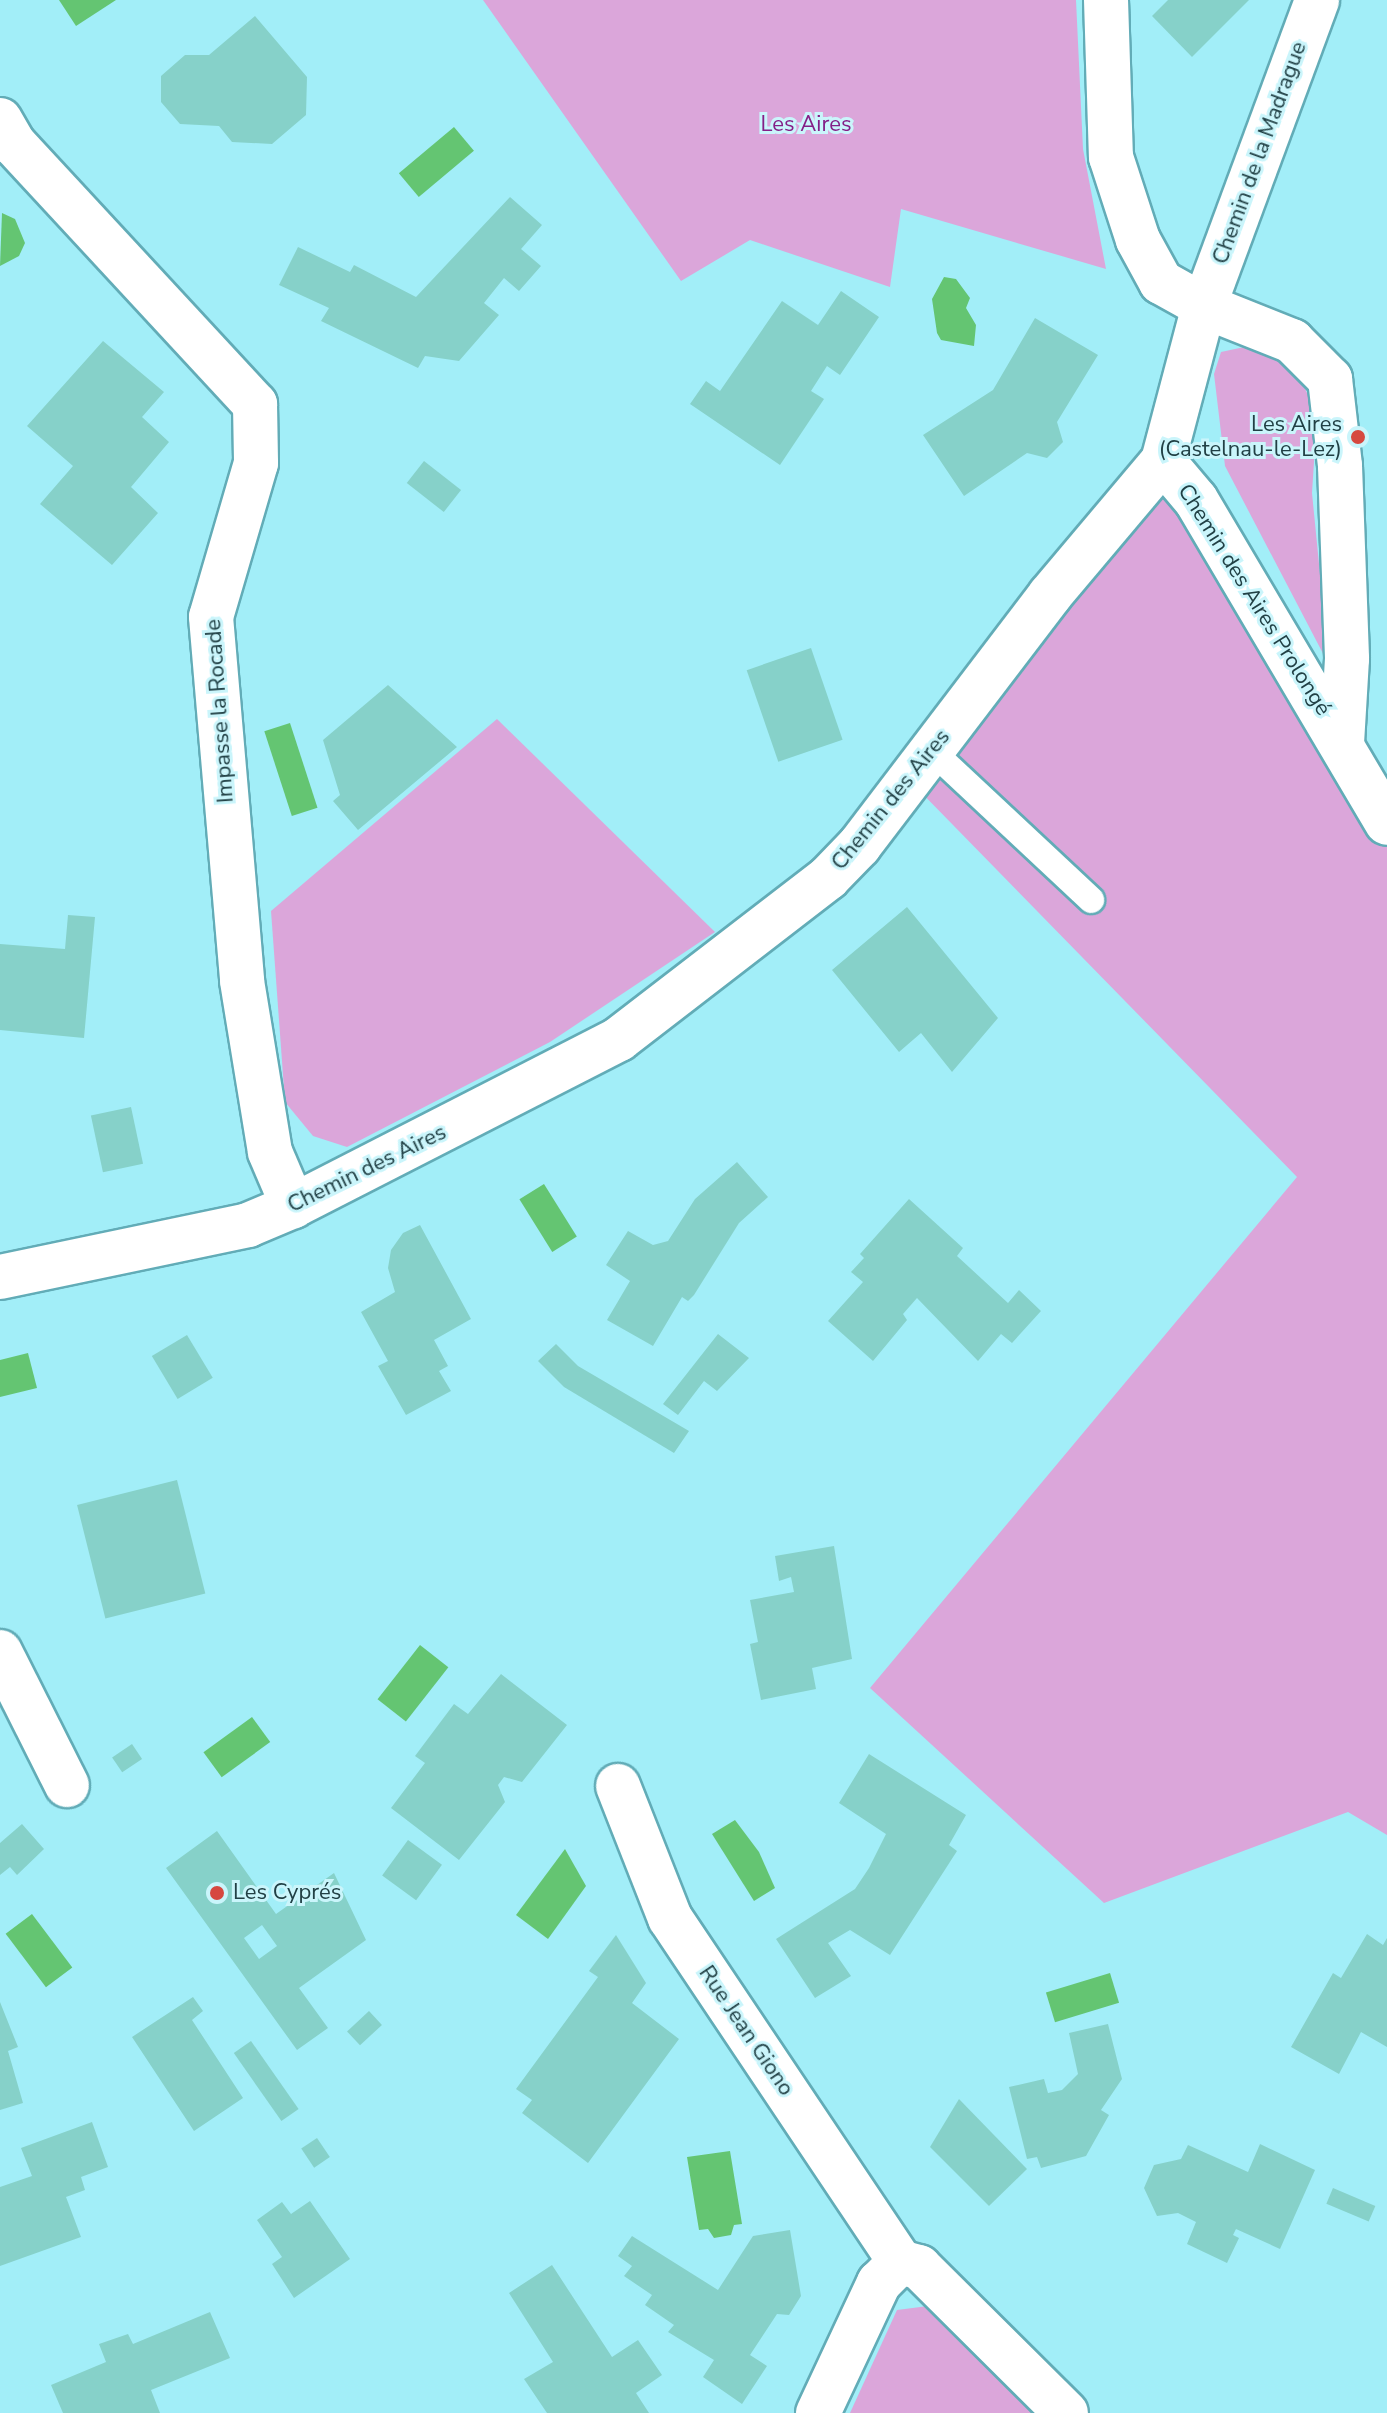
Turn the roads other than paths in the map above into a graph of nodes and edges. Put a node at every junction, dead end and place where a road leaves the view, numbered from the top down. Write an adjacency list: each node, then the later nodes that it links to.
1 (1106, 0): 4 (street)
2 (1317, 0): 4 (street, Chemin de la Madrague)
3 (0, 120): 10 (street, Impasse la Rocade)
4 (1204, 306): 5 (street, Chemin des Aires); 6 (street, Chemin des Aires Prolongé)
5 (1163, 461): 6 (street, Chemin des Aires Prolongé); 7 (street, Chemin des Aires)
6 (1342, 742): 8 (street, Chemin des Aires Prolongé)
7 (932, 751): 9 (lane); 10 (street, Chemin des Aires)
8 (1387, 823)
9 (1091, 900)
10 (293, 1206): 11 (street, Chemin des Aires)
11 (0, 1277)
12 (0, 1652): 13 (street)
13 (67, 1785)
14 (618, 1786): 15 (street, Rue Jean Giono)
15 (900, 2262): 16 (street); 17 (street)
16 (818, 2413)
17 (1066, 2413)

